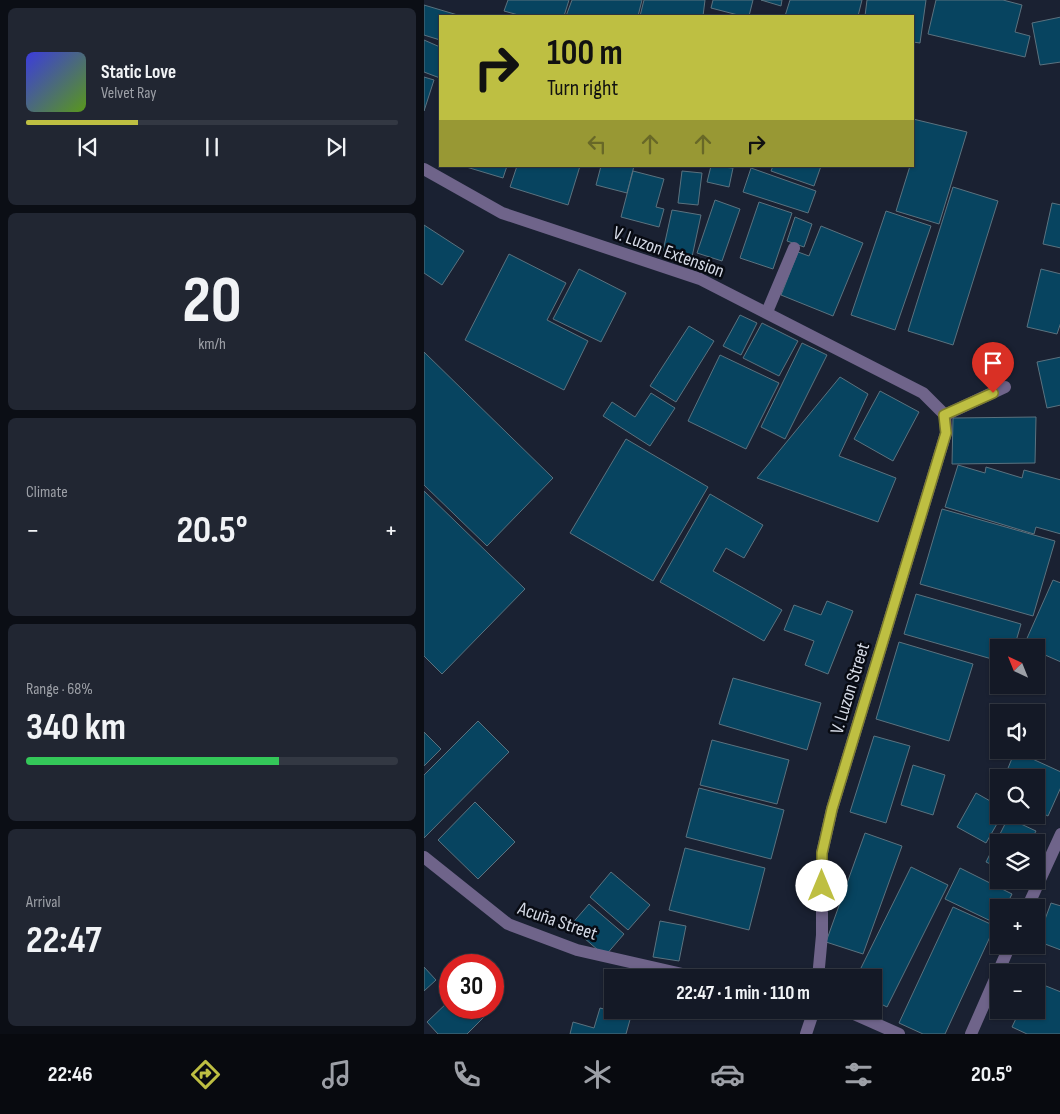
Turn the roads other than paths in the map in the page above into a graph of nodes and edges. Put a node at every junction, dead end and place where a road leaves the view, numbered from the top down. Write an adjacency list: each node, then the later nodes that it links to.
1 (424, 169): 3 (street, V. Luzon Extension)
2 (794, 248): 3 (street)
3 (766, 312): 5 (street, V. Luzon Extension)
4 (1005, 387): 5 (street)
5 (944, 415): 11 (street, V. Luzon Street)
6 (1060, 834): 8 (street)
7 (424, 857): 10 (street, Acuña Street)
8 (1032, 899)
9 (1006, 954): 16 (street)
10 (660, 969)
11 (819, 969)
12 (811, 1019): 14 (street)
13 (865, 1019): 15 (street)
14 (806, 1034)
15 (899, 1034)
16 (971, 1034)

